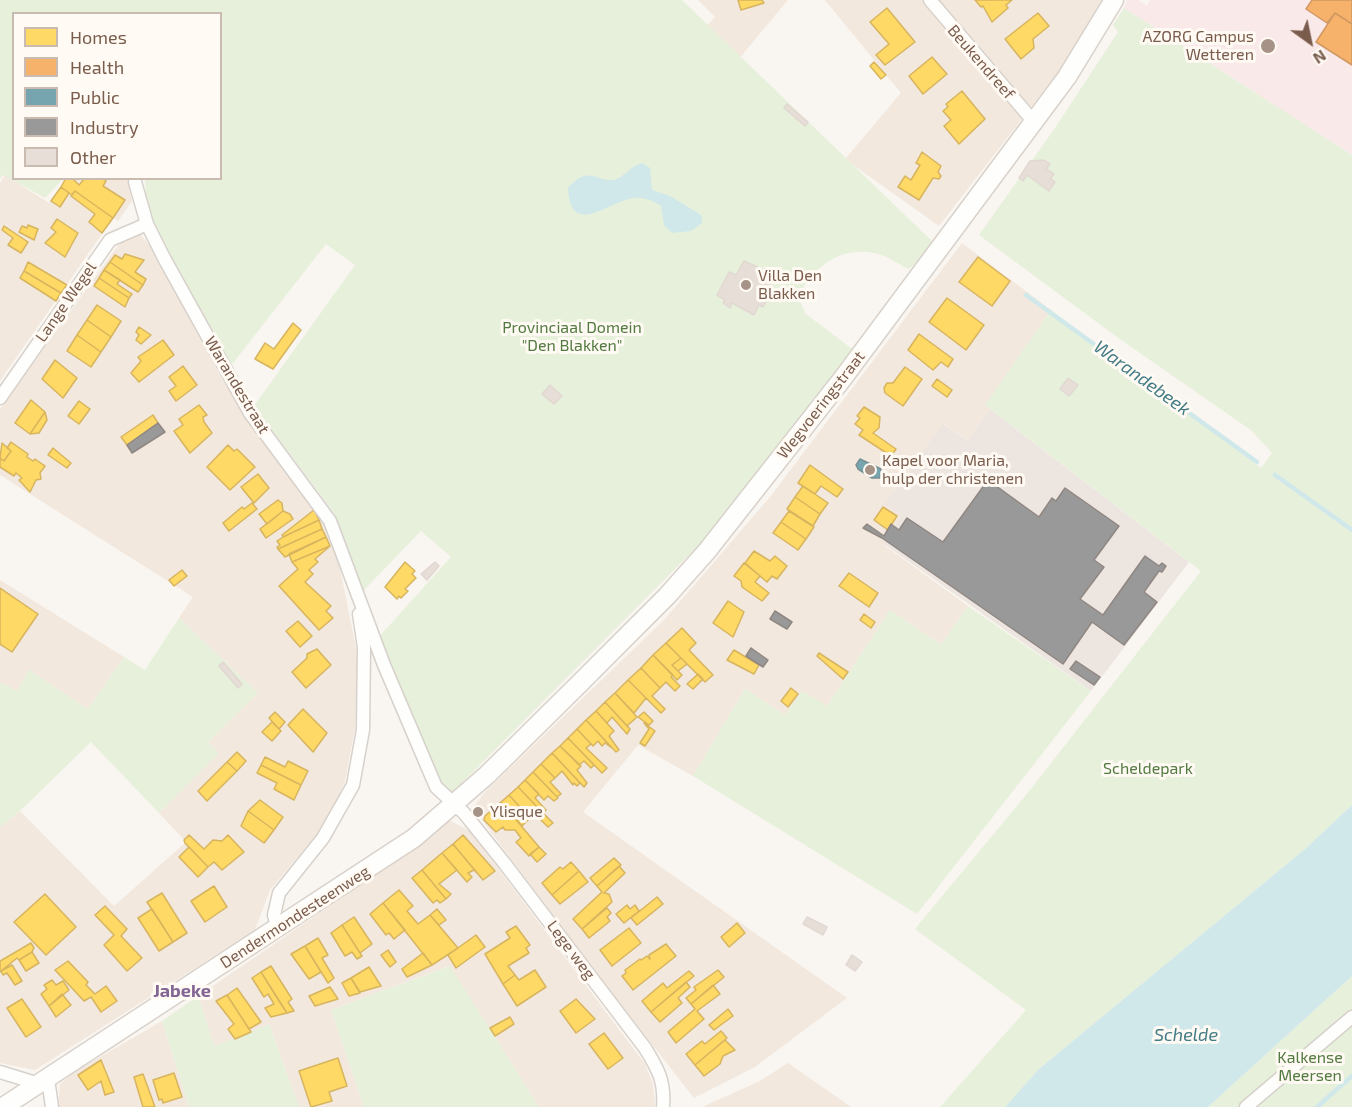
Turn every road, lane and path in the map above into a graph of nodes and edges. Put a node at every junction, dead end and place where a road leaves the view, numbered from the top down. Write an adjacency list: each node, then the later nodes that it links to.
1 (930, 0): 3 (street, Beukendreef)
2 (1114, 0): 3 (main road, Wegvoeringstraat)
3 (1034, 123): 8 (main road, Wegvoeringstraat)
4 (135, 182): 5 (street, Warandestraat)
5 (147, 224): 6 (street, Lange Wegel); 7 (street, Warandestraat)
6 (0, 398)
7 (353, 580): 9 (street, Warandestraat); 10 (street, Warandestraat)
8 (487, 775): 9 (main road, Dendermondesteenweg)
9 (454, 805): 10 (main road, Dendermondesteenweg); 16 (street, Lege weg)
10 (278, 929): 13 (main road, Dendermondesteenweg)
11 (1352, 1017): 17 (street)
12 (0, 1072): 13 (street)
13 (43, 1082): 14 (main road, Dendermondesteenweg); 15 (street)
14 (3, 1107)
15 (52, 1107)
16 (663, 1107)
17 (1246, 1107)

